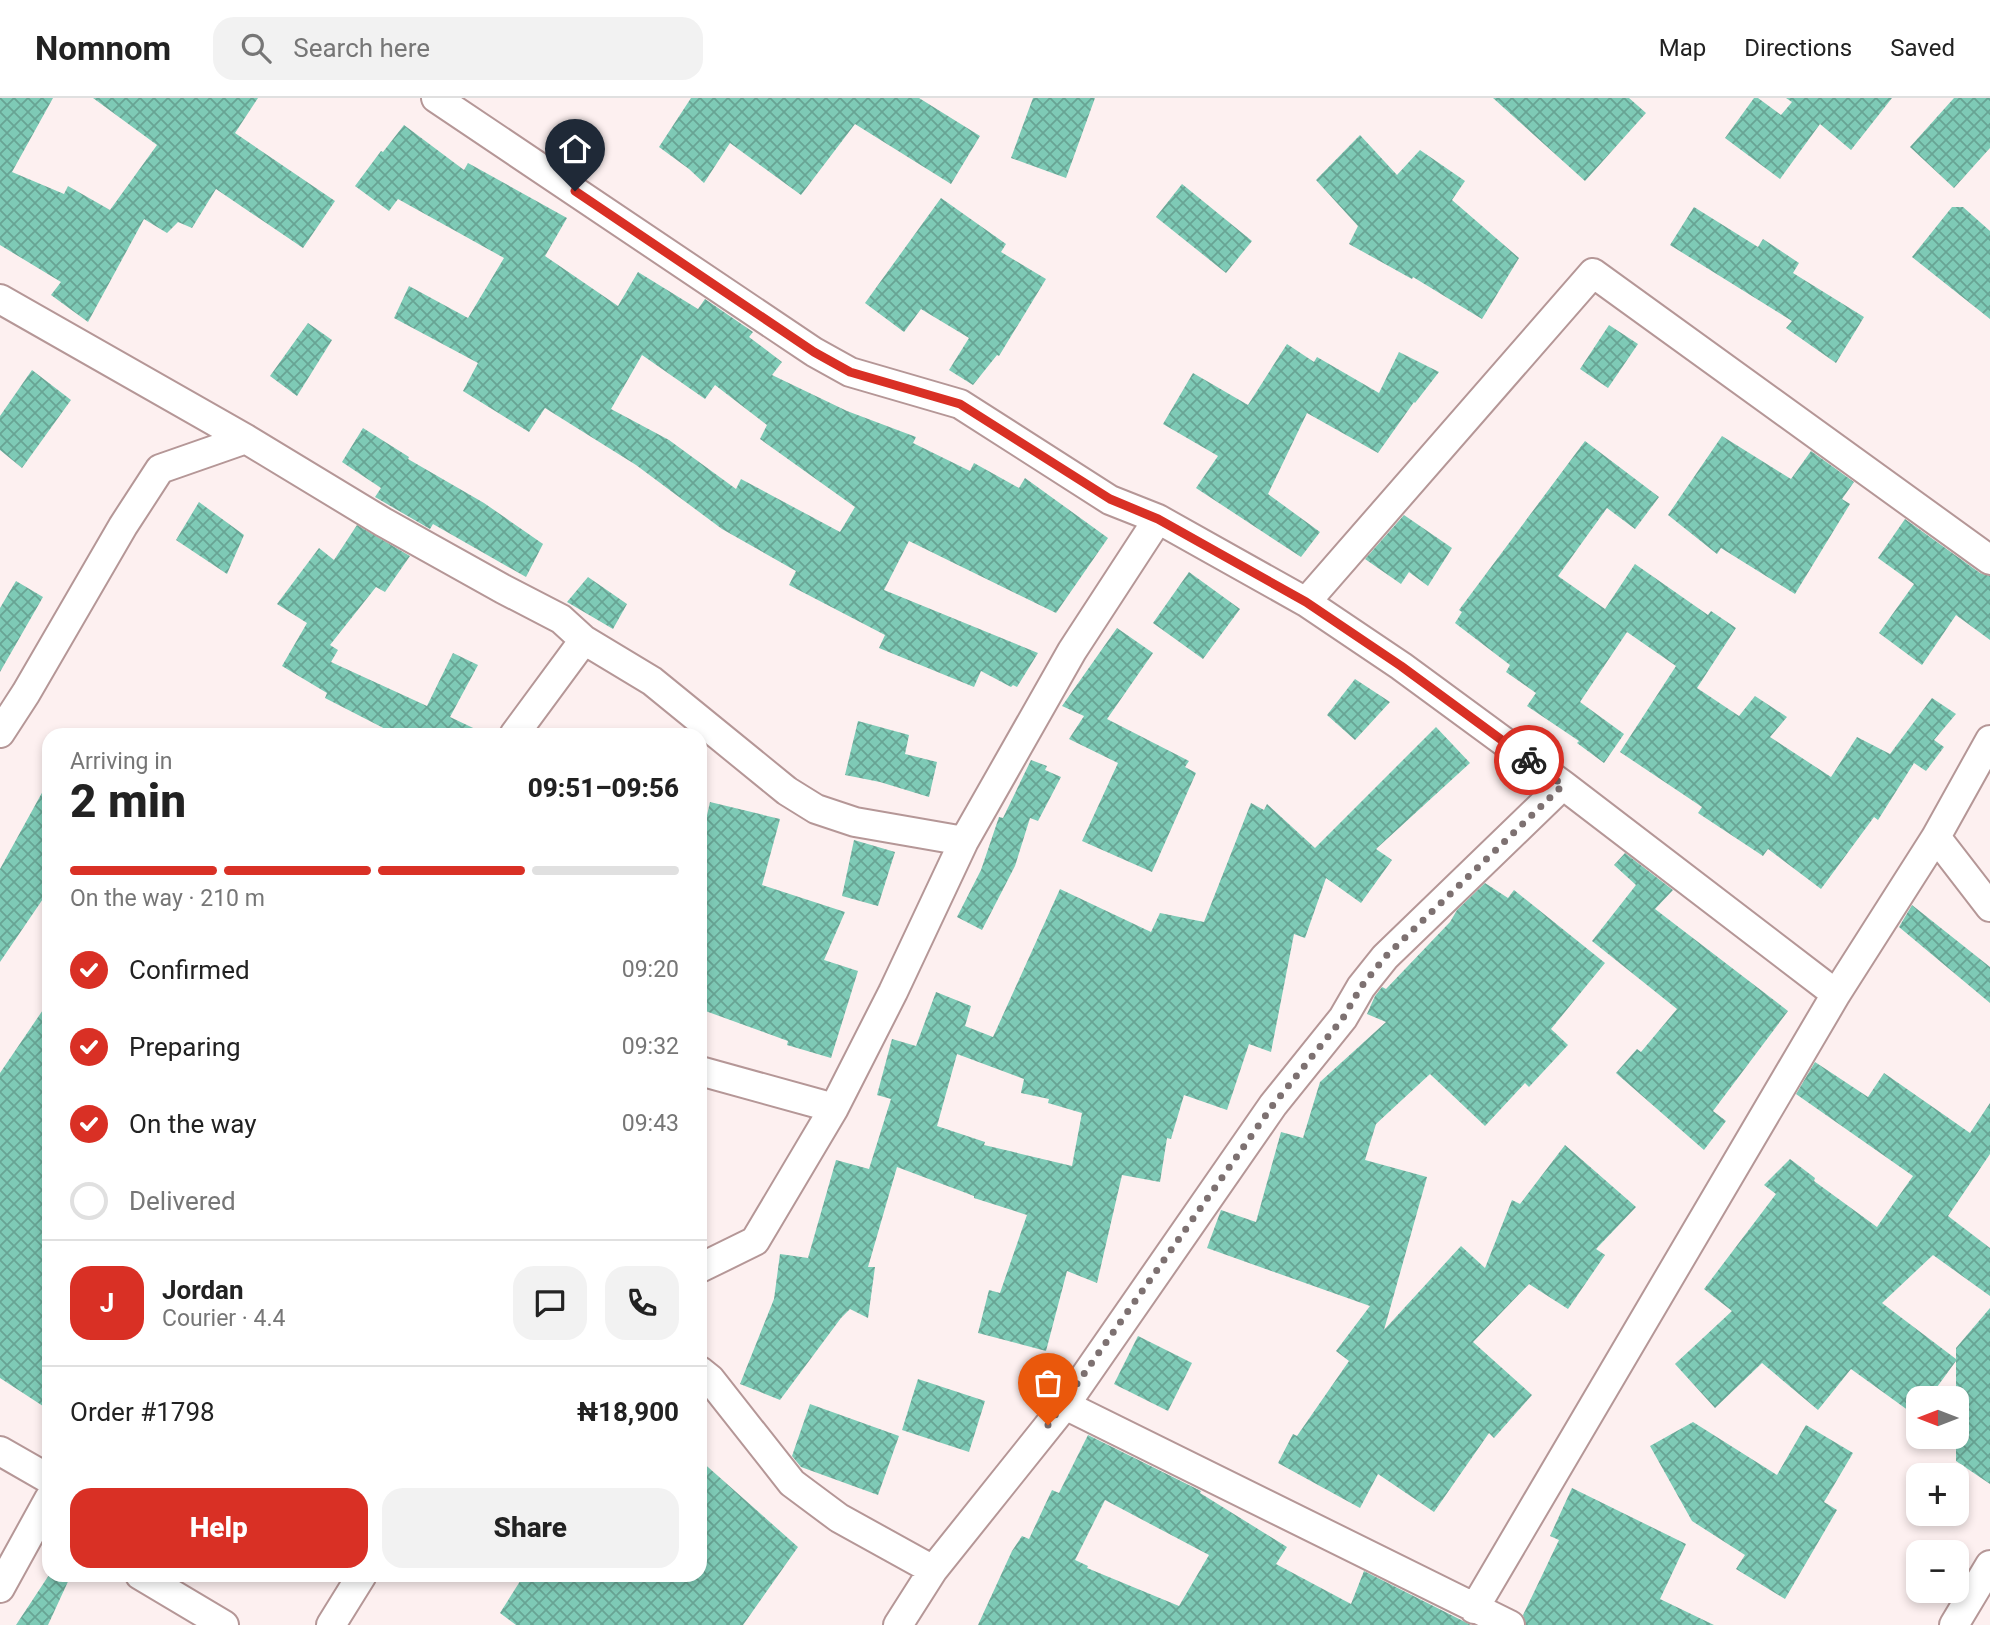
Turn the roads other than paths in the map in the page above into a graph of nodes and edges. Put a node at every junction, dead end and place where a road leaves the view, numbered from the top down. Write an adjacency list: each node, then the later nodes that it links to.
1 (436, 98): 4 (street)
2 (0, 299): 3 (street)
3 (246, 439): 7 (street); 9 (street)
4 (1158, 519): 6 (street); 13 (street)
5 (1990, 560): 6 (street)
6 (1306, 602): 11 (street)
7 (584, 640): 8 (street); 13 (street)
8 (519, 728)
9 (0, 733)
10 (1990, 740): 12 (street)
11 (1563, 785): 15 (street); 20 (street)
12 (1936, 836): 14 (street); 15 (street)
13 (964, 841): 17 (street)
14 (1990, 907)
15 (1836, 993): 29 (street)
16 (707, 1072): 17 (street)
17 (834, 1108): 18 (street)
18 (707, 1265)
19 (707, 1377): 25 (street)
20 (1065, 1405): 25 (street); 29 (street)
21 (0, 1451): 22 (street)
22 (42, 1475)
23 (42, 1519): 28 (street)
24 (1990, 1565): 34 (street)
25 (933, 1570): 32 (street)
26 (152, 1582): 30 (street)
27 (358, 1582): 31 (street)
28 (0, 1588)
29 (1474, 1609): 33 (street)
30 (224, 1625)
31 (331, 1625)
32 (898, 1625)
33 (1510, 1625)
34 (1954, 1625)

